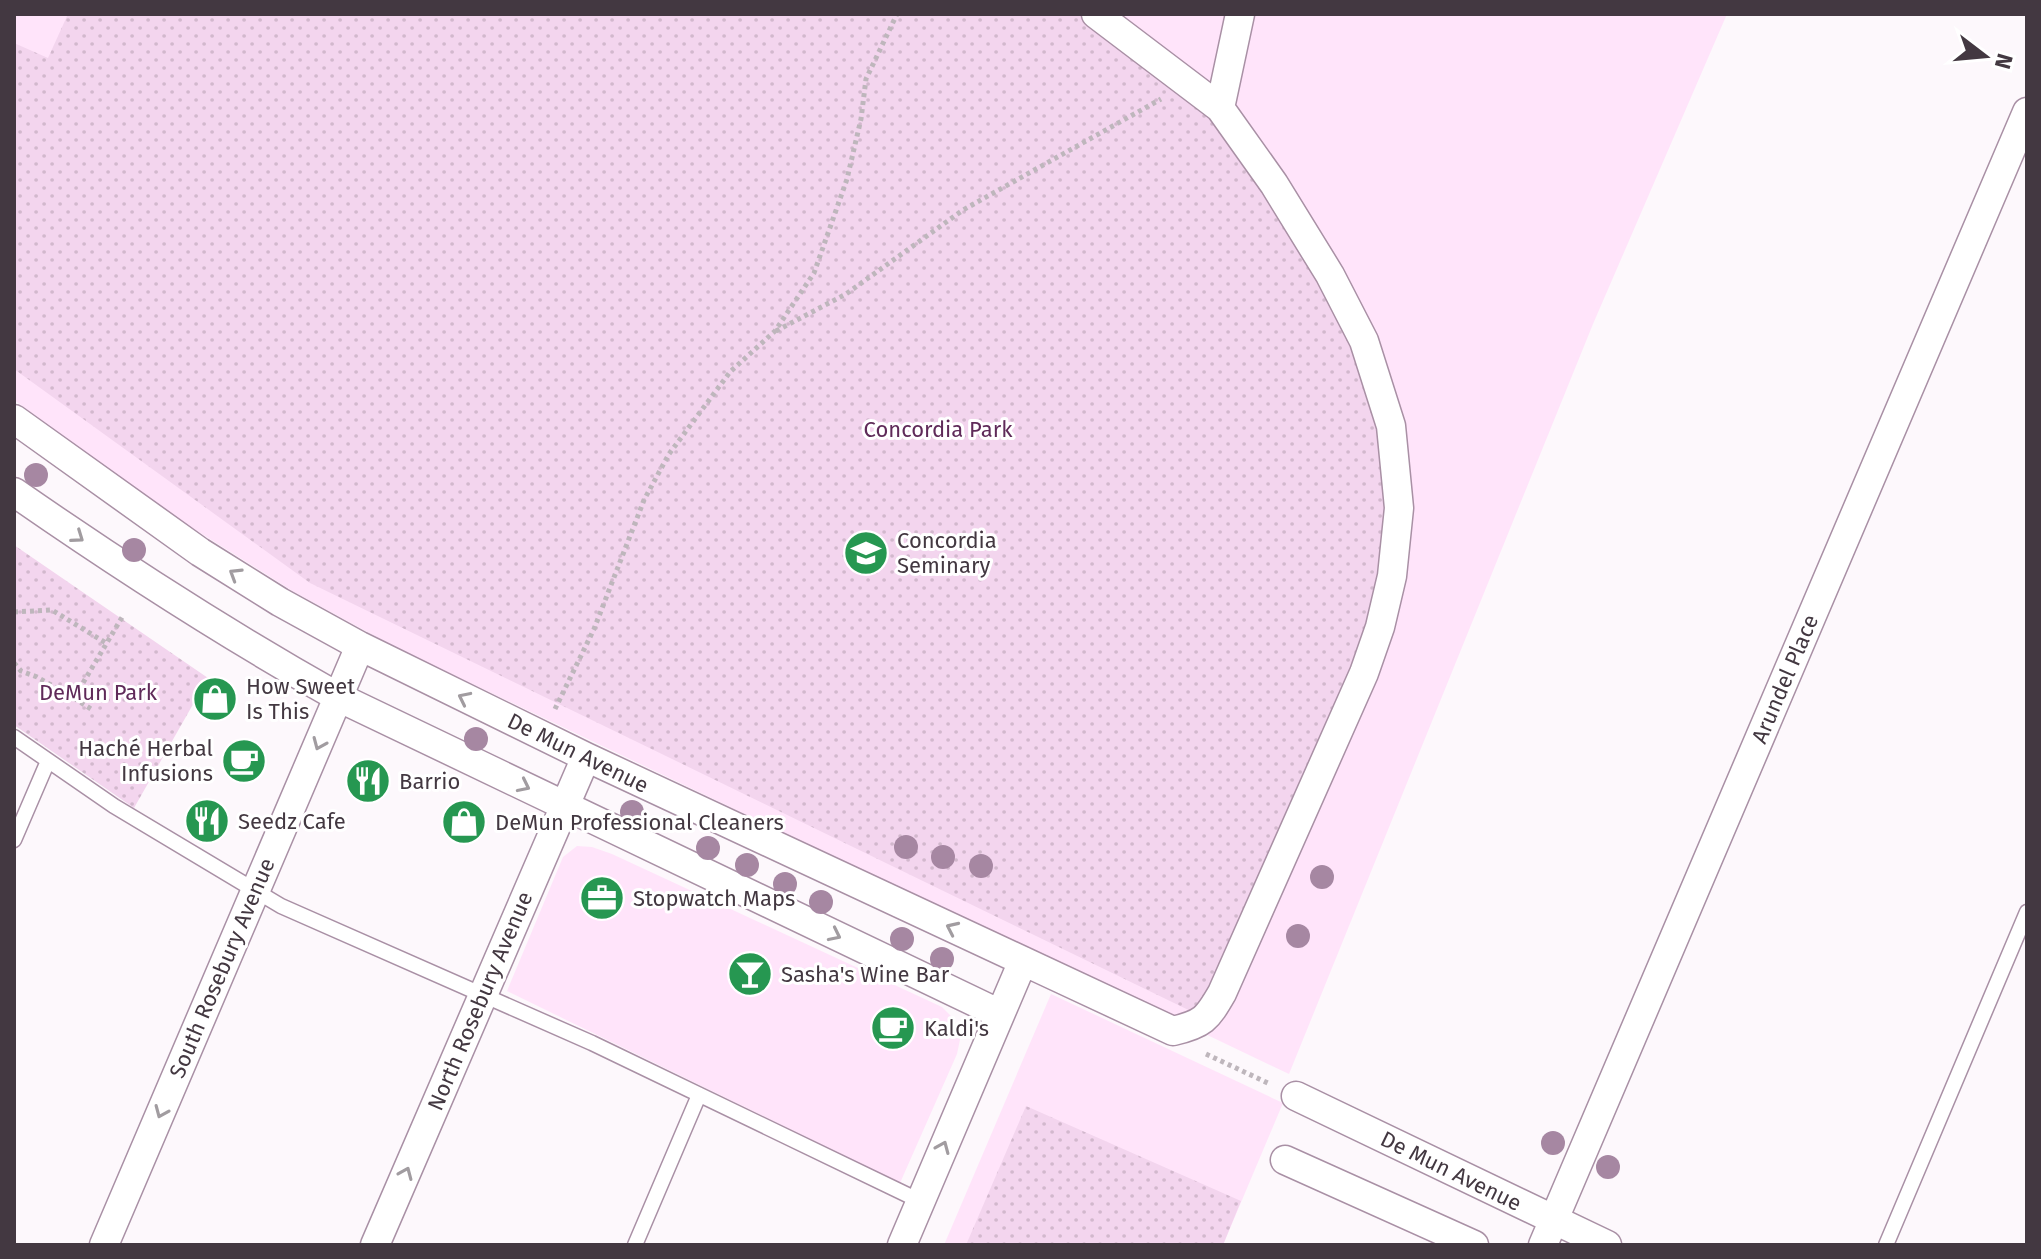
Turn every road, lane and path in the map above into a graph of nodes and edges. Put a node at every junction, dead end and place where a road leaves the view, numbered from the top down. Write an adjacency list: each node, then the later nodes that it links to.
1 (897, 14): 7 (path)
2 (1096, 14): 4 (street)
3 (1240, 14): 5 (street)
4 (1188, 85): 5 (street); 7 (path)
5 (1220, 108): 29 (street)
6 (2027, 112): 34 (street, Arundel Place)
7 (775, 331): 18 (path)
8 (14, 419): 13 (street, De Mun Avenue, one-way to 8)
9 (14, 492): 15 (street, one-way to 15)
10 (14, 612): 12 (path)
11 (124, 614): 12 (path)
12 (106, 643): 16 (path)
13 (360, 646): 15 (street, South Rosebury Avenue); 20 (street, De Mun Avenue, one-way to 13)
14 (14, 663): 16 (path)
15 (338, 697): 22 (street, one-way to 22); 24 (street, South Rosebury Avenue, one-way to 24)
16 (74, 698): 17 (path)
17 (94, 711)
18 (551, 716)
19 (14, 737): 21 (lane)
20 (586, 757): 22 (street, North Rosebury Avenue); 26 (street, De Mun Avenue, one-way to 20)
21 (48, 761): 23 (lane); 24 (lane)
22 (565, 806): 27 (street, North Rosebury Avenue); 28 (street, one-way to 28)
23 (14, 840)
24 (256, 889): 27 (lane); 35 (street, South Rosebury Avenue, one-way to 35)
25 (2027, 912): 41 (lane)
26 (1023, 961): 28 (street); 29 (street, De Mun Avenue)
27 (484, 993): 30 (lane); 36 (street, North Rosebury Avenue, one-way to 27)
28 (1000, 1014): 33 (street, one-way to 28)
29 (1173, 1031): 31 (path)
30 (699, 1095): 33 (lane); 37 (lane)
31 (1296, 1096): 34 (street, De Mun Avenue)
32 (1285, 1160): 39 (street)
33 (920, 1201): 38 (street)
34 (1549, 1233): 40 (street, De Mun Avenue)
35 (104, 1245)
36 (375, 1245)
37 (635, 1245)
38 (902, 1245)
39 (1474, 1245)
40 (1607, 1245)
41 (1886, 1245)

